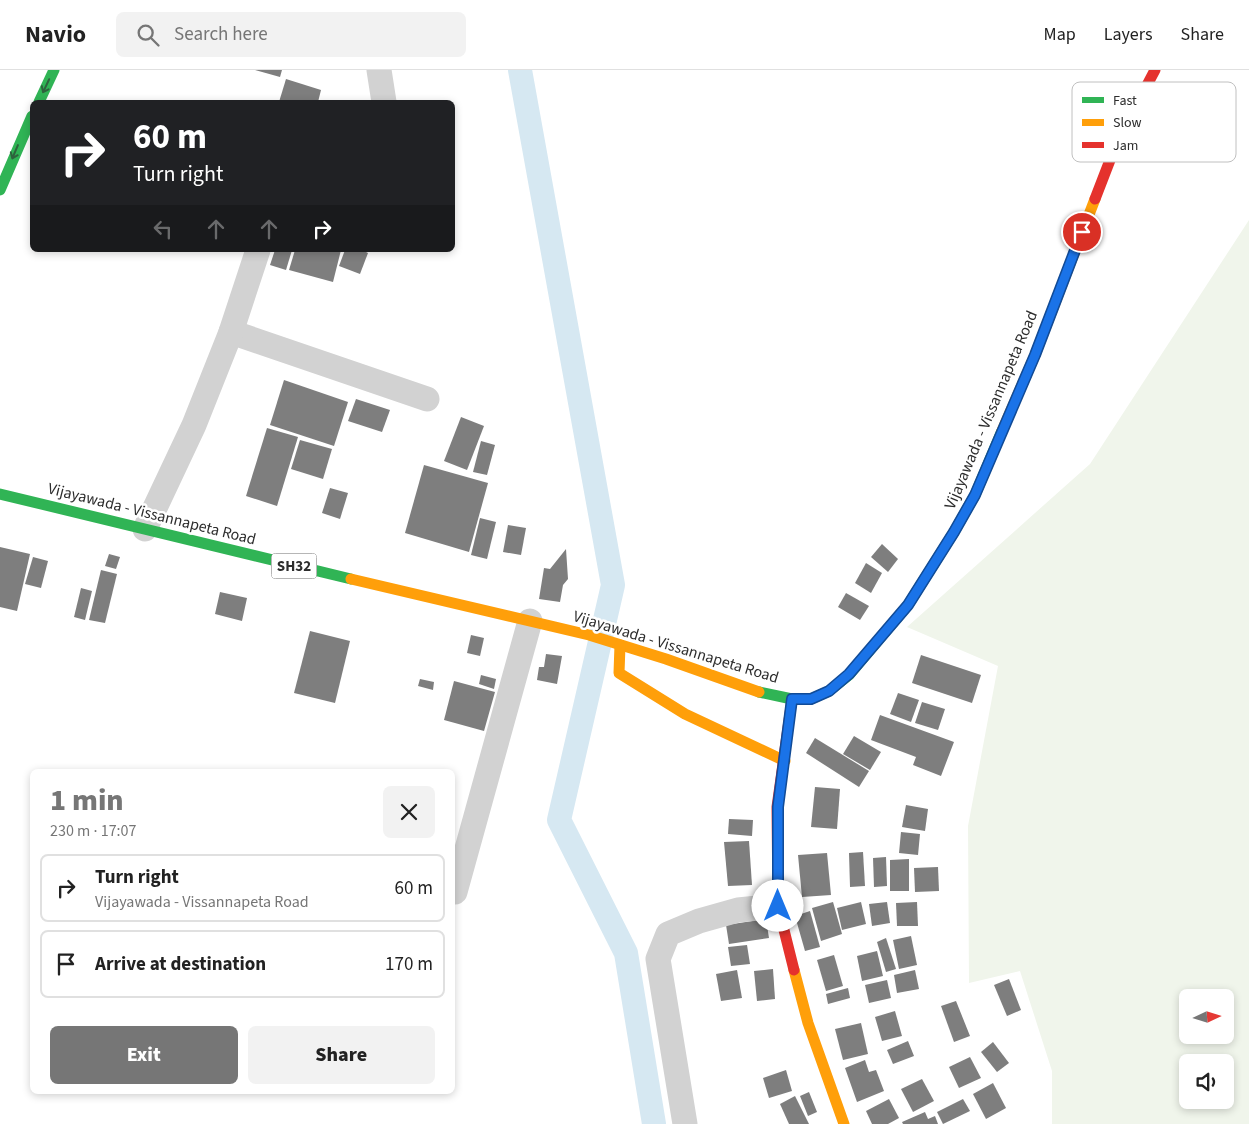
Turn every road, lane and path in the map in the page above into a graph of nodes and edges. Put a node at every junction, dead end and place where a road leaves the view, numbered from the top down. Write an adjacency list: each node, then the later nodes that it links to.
1 (54, 70): 5 (main road, one-way to 5)
2 (379, 70): 6 (street)
3 (1155, 70): 4 (main road, Vijayawada - Vissannapeta Road / SH32)
4 (1149, 82)
5 (40, 100)
6 (384, 100)
7 (30, 120): 9 (main road, one-way to 9)
8 (1109, 162): 17 (main road, Vijayawada - Vissannapeta Road / SH32)
9 (0, 190)
10 (257, 252): 11 (street)
11 (232, 332): 12 (street); 14 (street)
12 (427, 399)
13 (0, 494): 14 (main road, Vijayawada - Vissannapeta Road / SH32)
14 (145, 529): 15 (main road, Vijayawada - Vissannapeta Road / SH32)
15 (530, 621): 16 (main road, Vijayawada - Vissannapeta Road / SH32); 19 (street)
16 (620, 644): 17 (main road, Vijayawada - Vissannapeta Road / SH32); 18 (main road)
17 (792, 699): 18 (main road)
18 (785, 761): 20 (main road)
19 (455, 892)
20 (778, 906): 21 (street); 22 (main road)
21 (685, 1124)
22 (844, 1124)

